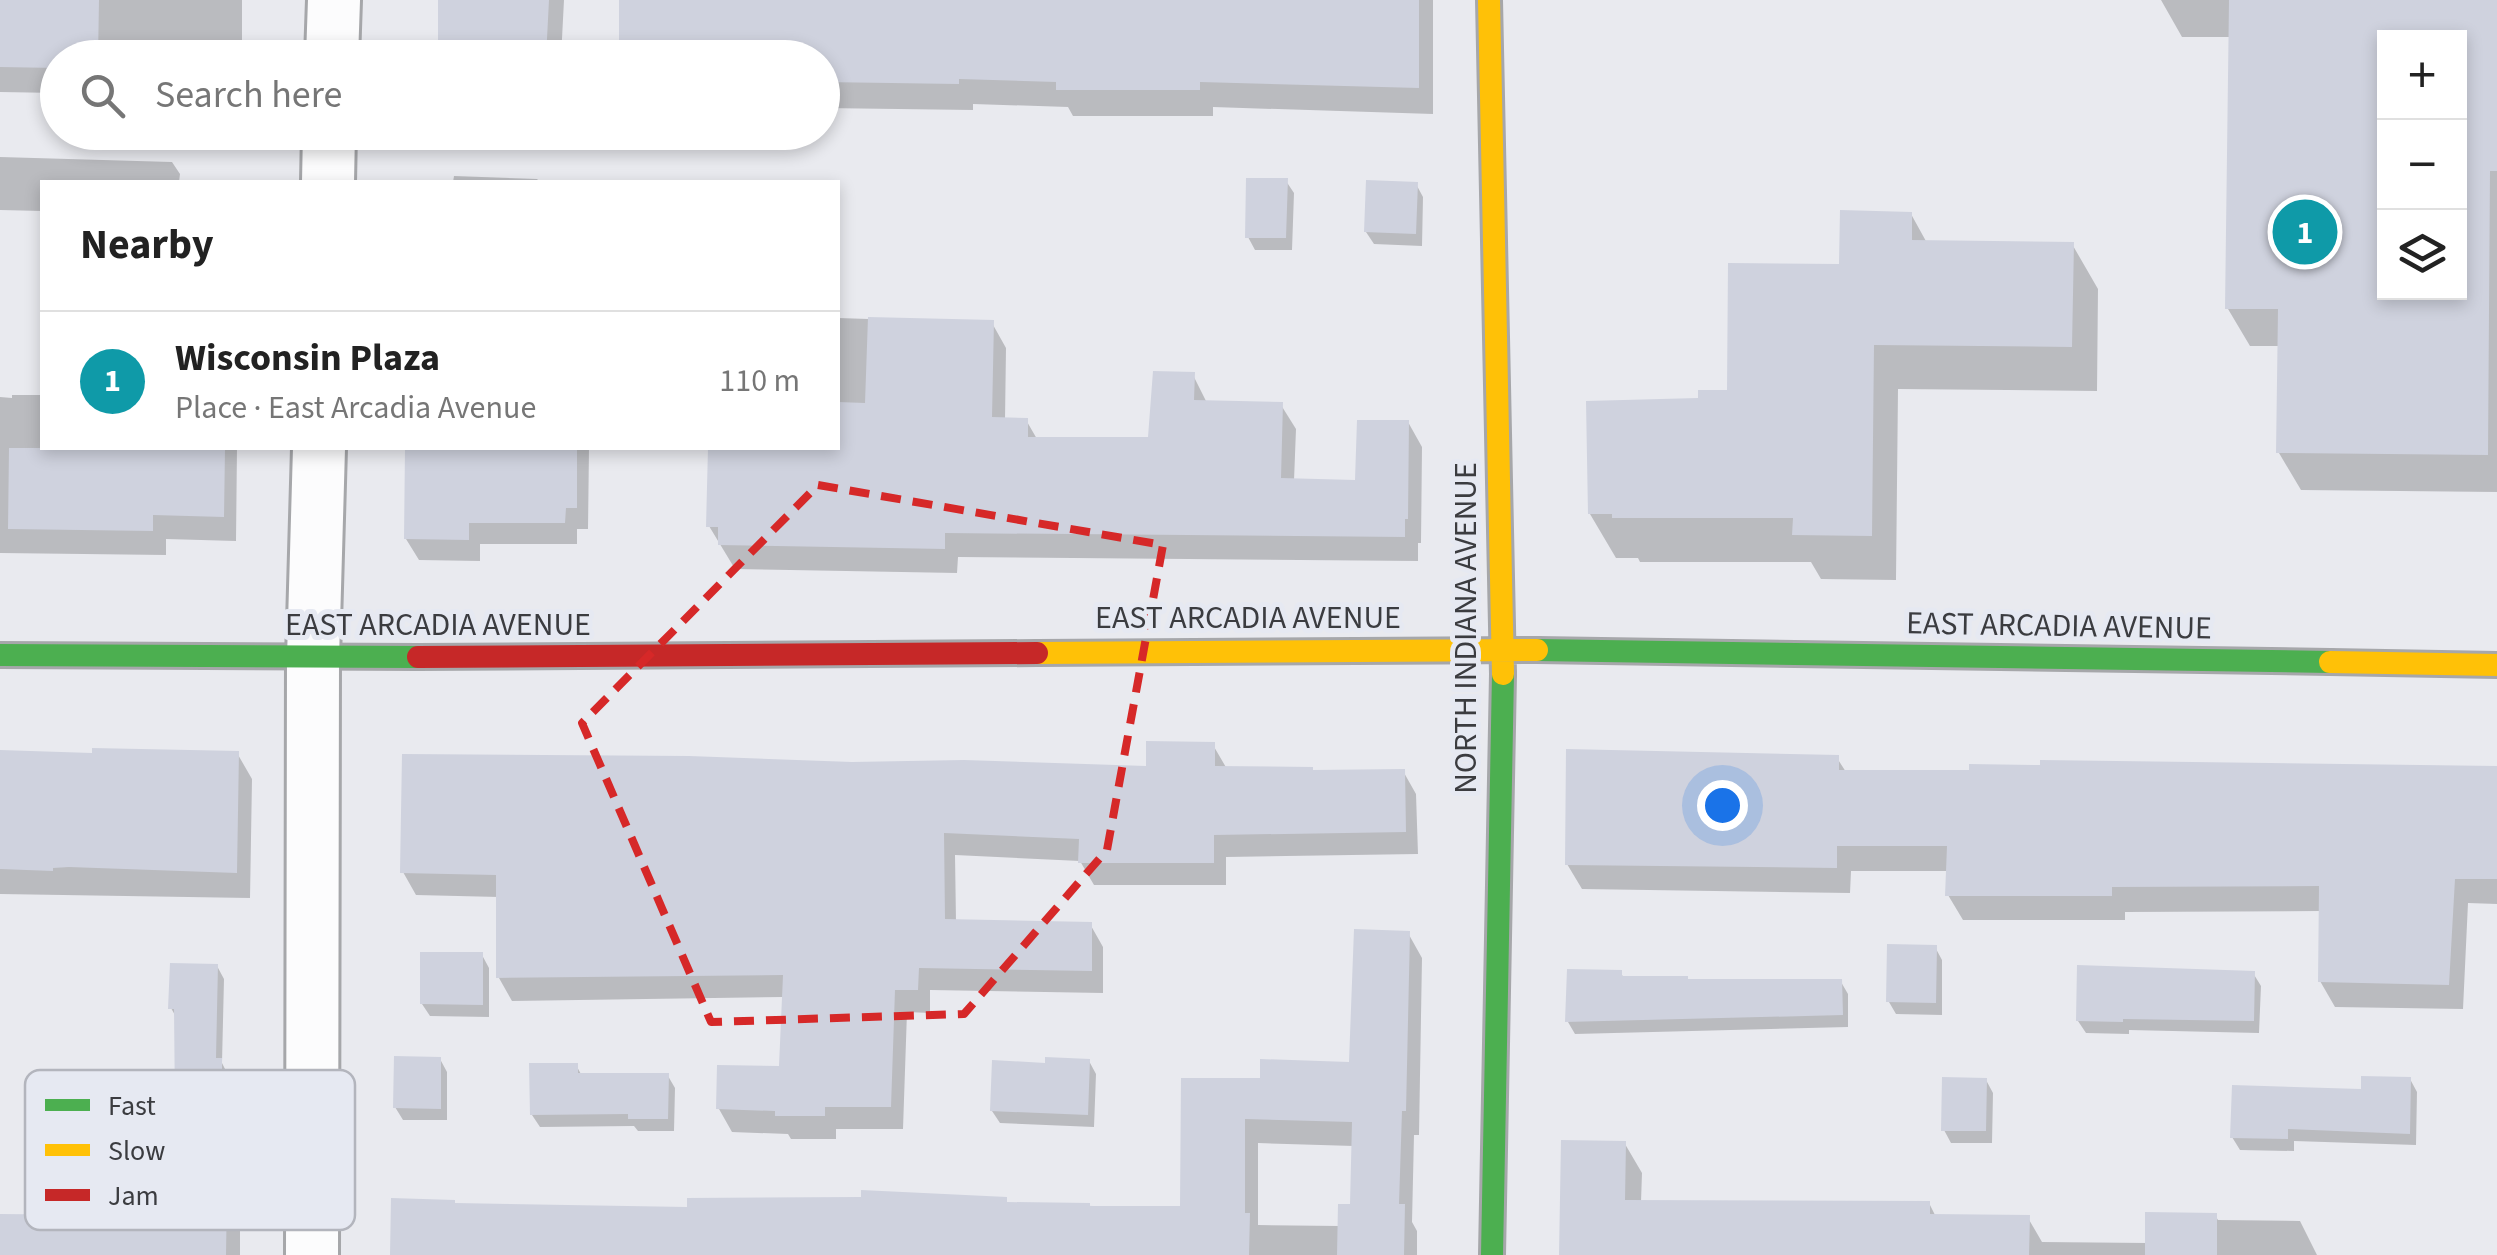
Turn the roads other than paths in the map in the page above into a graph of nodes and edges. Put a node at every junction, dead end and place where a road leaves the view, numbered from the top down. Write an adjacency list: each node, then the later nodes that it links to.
1 (334, 0): 3 (street)
2 (1488, 0): 7 (street, NORTH INDIANA AVENUE)
3 (333, 40)
4 (329, 150): 5 (street)
5 (328, 180)
6 (320, 450): 9 (street)
7 (1503, 649): 9 (street, EAST ARCADIA AVENUE); 10 (street, EAST ARCADIA AVENUE); 14 (street, NORTH INDIANA AVENUE)
8 (0, 656): 9 (street, EAST ARCADIA AVENUE)
9 (313, 658): 11 (street)
10 (2497, 665)
11 (312, 1070)
12 (312, 1230): 13 (street)
13 (312, 1255)
14 (1492, 1255)

